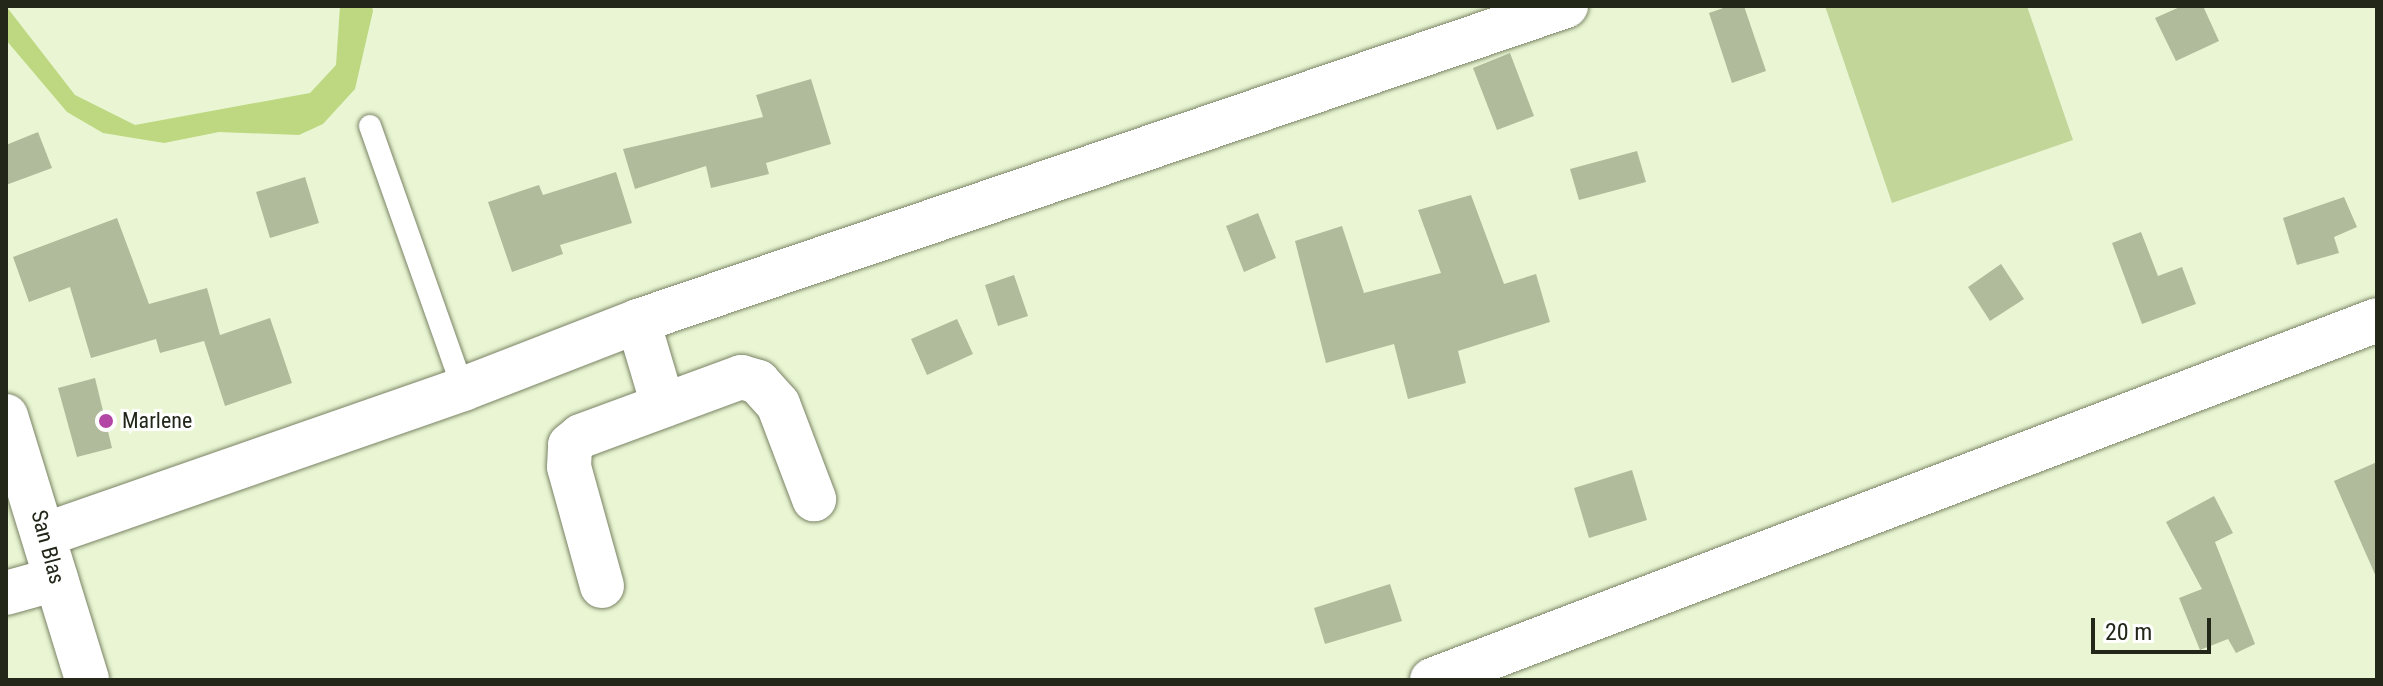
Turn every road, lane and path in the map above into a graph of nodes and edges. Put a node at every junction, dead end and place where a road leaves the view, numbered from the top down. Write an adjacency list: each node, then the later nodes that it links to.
1 (1566, 6): 4 (street)
2 (370, 126): 5 (lane)
3 (2377, 320): 14 (street)
4 (638, 321): 5 (street); 6 (street)
5 (463, 389): 9 (street)
6 (663, 405): 8 (street); 11 (street)
7 (6, 416): 9 (street, San Blas)
8 (814, 499)
9 (47, 534): 10 (street, San Blas)
10 (56, 579): 12 (street); 13 (street, San Blas)
11 (602, 586)
12 (6, 593)
13 (87, 680)
14 (1432, 680)

